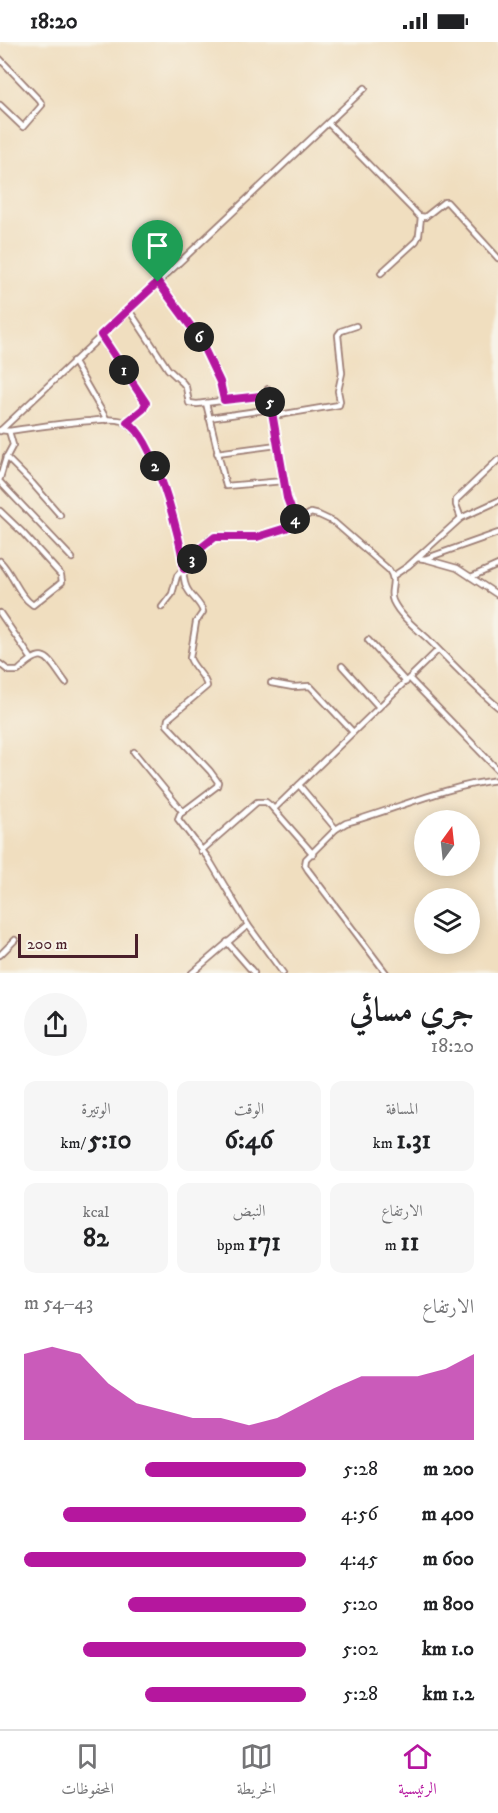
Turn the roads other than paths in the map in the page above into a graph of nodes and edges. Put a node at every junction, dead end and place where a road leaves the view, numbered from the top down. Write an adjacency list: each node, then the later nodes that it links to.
1 (1, 61): 3 (street)
2 (365, 88): 4 (street)
3 (0, 105)
4 (328, 123): 5 (street); 8 (street)
5 (421, 217): 6 (street); 7 (street)
6 (498, 258)
7 (381, 273)
8 (158, 282): 9 (street); 14 (street)
9 (129, 310): 11 (street); 18 (street)
10 (356, 326): 20 (street)
11 (101, 335): 12 (street); 23 (street)
12 (73, 361): 22 (street); 24 (street)
13 (268, 389): 15 (street)
14 (221, 393): 16 (street); 17 (street)
15 (269, 395): 16 (street); 19 (street)
16 (224, 400): 17 (street)
17 (216, 401): 18 (street)
18 (206, 403): 21 (street)
19 (271, 409): 20 (street); 21 (street)
20 (273, 416): 26 (street)
21 (209, 418): 27 (street)
22 (107, 420): 23 (street); 25 (street)
23 (127, 422): 44 (street)
24 (0, 430): 25 (street)
25 (9, 431): 28 (street)
26 (277, 445): 27 (street); 32 (street)
27 (217, 453): 32 (street)
28 (6, 457): 30 (street); 35 (street)
29 (498, 460): 36 (street)
30 (1, 470): 31 (street)
31 (0, 480): 39 (street)
32 (284, 481): 37 (street)
33 (498, 501): 36 (street)
34 (0, 511): 42 (street)
35 (60, 515)
36 (461, 518): 40 (street)
37 (296, 522): 44 (street); 45 (street)
38 (498, 533): 41 (street)
39 (72, 558)
40 (417, 558): 41 (street); 45 (street)
41 (425, 559): 46 (street)
42 (0, 561)
43 (498, 565): 46 (street)
44 (184, 569): 48 (street); 66 (street)
45 (393, 576): 51 (street)
46 (471, 577): 47 (street)
47 (498, 595)
48 (162, 607)
49 (0, 613): 52 (street)
50 (368, 640): 55 (street)
51 (438, 650): 55 (street); 59 (street)
52 (32, 658): 53 (street); 56 (street)
53 (0, 664)
54 (342, 666): 58 (street)
55 (408, 681): 58 (street); 62 (street)
56 (66, 683)
57 (271, 683): 60 (street)
58 (380, 707): 60 (street)
59 (498, 707)
60 (353, 732): 64 (street)
61 (134, 752): 66 (street)
62 (498, 770)
63 (498, 780): 67 (street)
64 (299, 785): 65 (street); 67 (street)
65 (274, 809): 68 (street); 69 (street)
66 (183, 812): 68 (street)
67 (336, 829): 69 (street)
68 (201, 851): 70 (street)
69 (313, 854): 77 (street)
70 (248, 925): 72 (street); 76 (street)
71 (15, 940): 73 (street)
72 (227, 942): 74 (street); 75 (street)
73 (0, 955)
74 (192, 973)
75 (254, 973)
76 (283, 973)
77 (386, 973)

